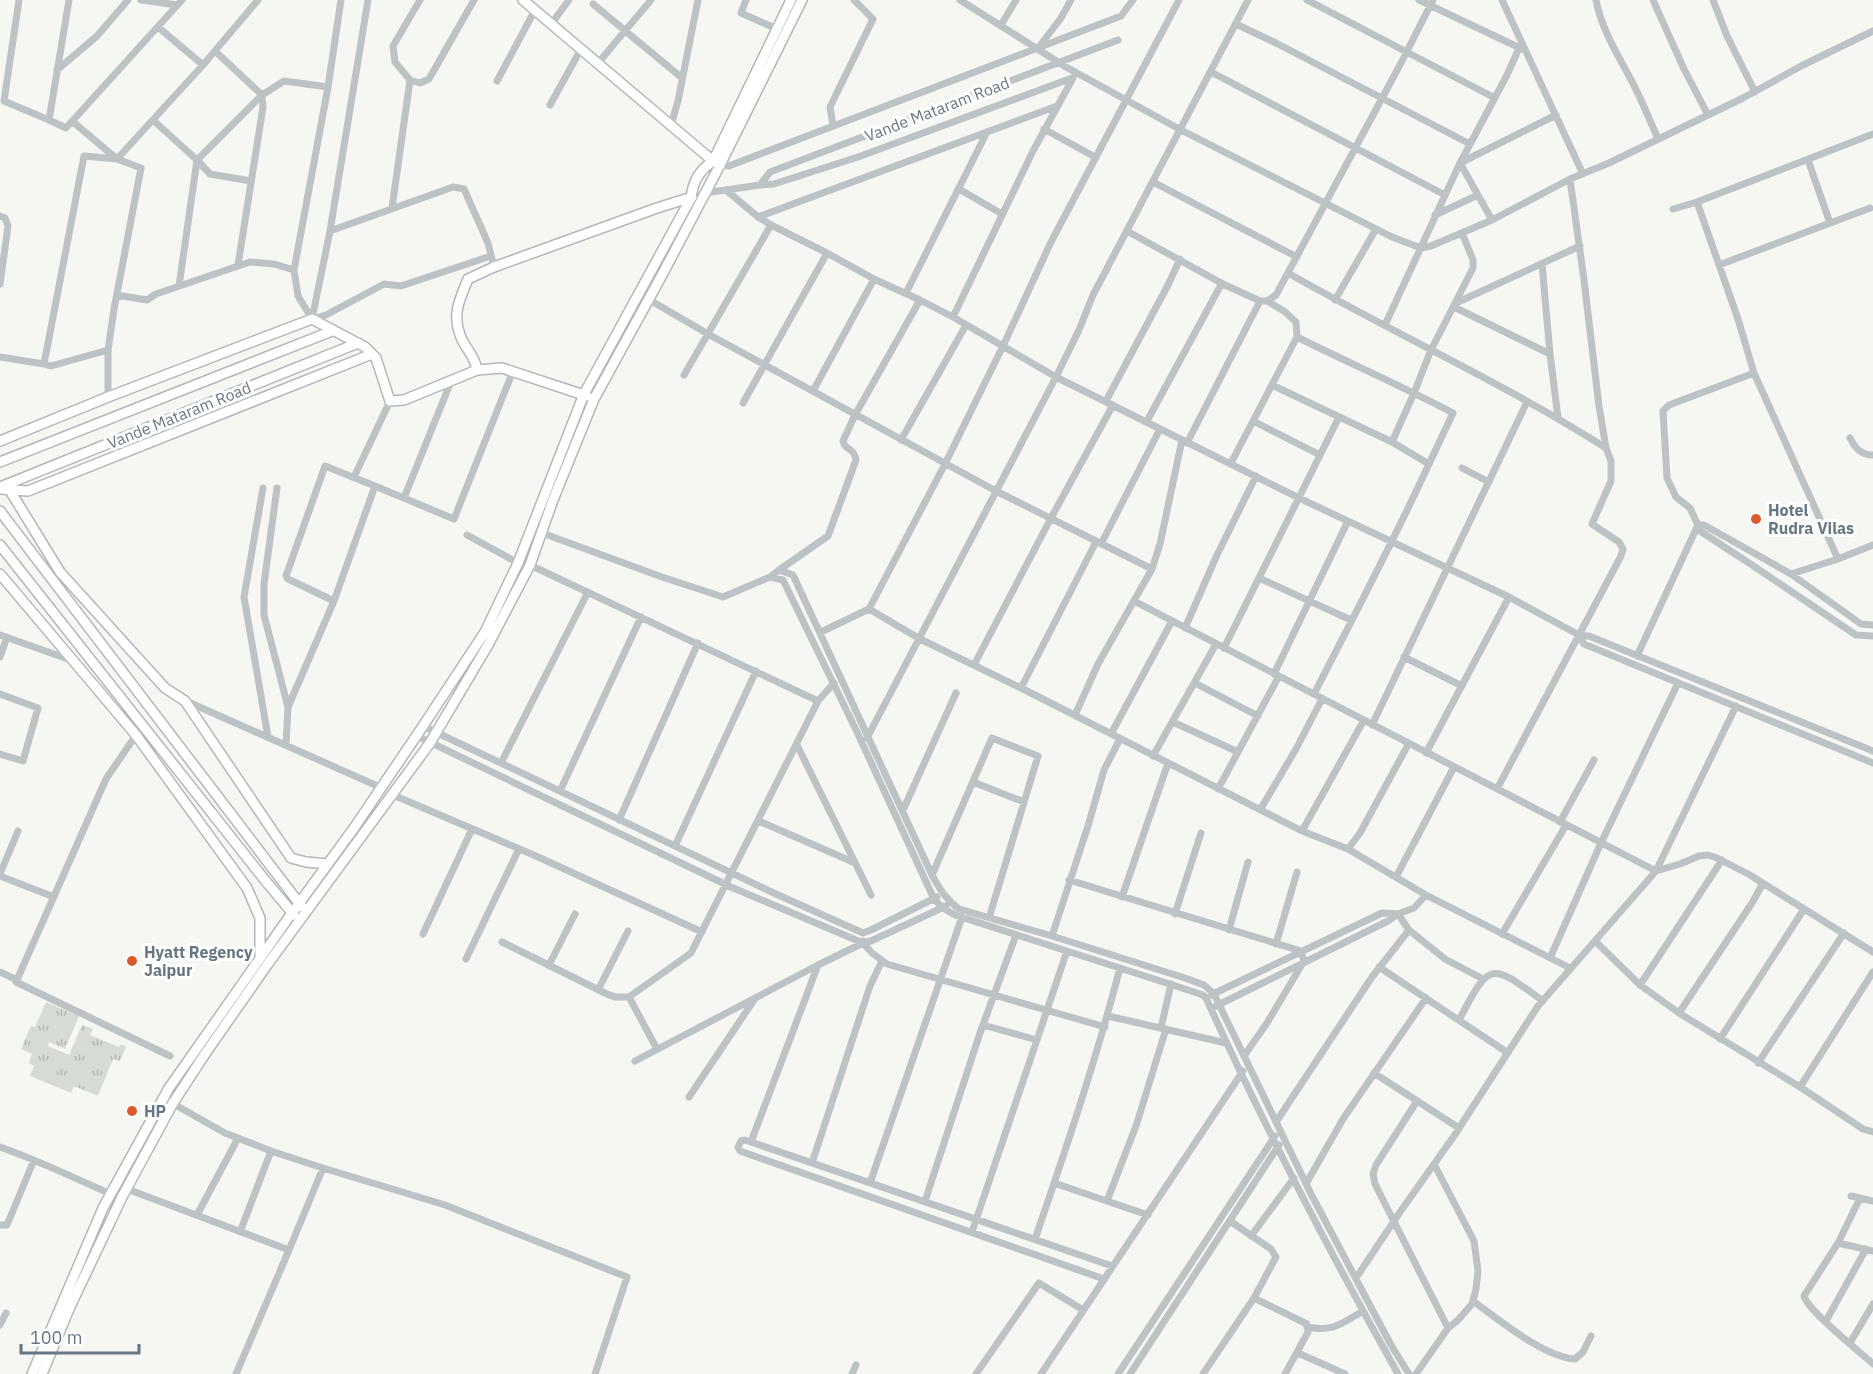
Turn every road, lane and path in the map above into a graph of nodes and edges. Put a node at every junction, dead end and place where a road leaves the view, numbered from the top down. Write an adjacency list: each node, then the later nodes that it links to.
1 (19, 0): 67 (street)
2 (69, 0): 51 (street)
3 (128, 0): 51 (street)
4 (141, 0): 30 (street)
5 (258, 0): 45 (street)
6 (341, 0): 57 (street)
7 (368, 0): 109 (street)
8 (420, 0): 55 (street)
9 (474, 0): 55 (street)
10 (523, 0): 33 (street)
11 (569, 0): 34 (street)
12 (651, 0): 39 (street)
13 (698, 0): 54 (street)
14 (747, 0): 38 (street)
15 (791, 0): 38 (street)
16 (802, 0): 83 (street)
17 (854, 0): 71 (street)
18 (961, 0): 36 (street)
19 (1016, 0): 36 (street)
20 (1071, 0): 44 (street)
21 (1133, 0): 44 (street)
22 (1179, 0): 62 (street)
23 (1248, 0): 35 (street)
24 (1308, 0): 47 (street)
25 (1419, 0): 31 (street)
26 (1502, 0): 46 (street)
27 (1596, 0): 76 (street)
28 (1653, 0): 65 (street)
29 (1713, 0): 58 (street)
30 (179, 3): 37 (street)
31 (1432, 3): 42 (street); 47 (street)
32 (592, 4): 39 (street)
33 (535, 10): 34 (street); 56 (street)
34 (552, 23): 43 (street)
35 (1236, 24): 52 (street); 60 (street)
36 (1001, 25): 44 (street)
37 (158, 27): 50 (street); 69 (street)
38 (777, 29): 83 (street)
39 (625, 30): 49 (street); 54 (street)
40 (1873, 31): 58 (street)
41 (1118, 40): 48 (street, Vande Mataram Road)
42 (1519, 48): 46 (street); 61 (street)
43 (581, 49): 49 (street); 63 (street)
44 (1037, 49): 48 (street); 71 (street)
45 (215, 51): 50 (street); 59 (street)
46 (1527, 51): 66 (street)
47 (1407, 52): 60 (street); 61 (street)
48 (1058, 62): 53 (street); 89 (street, Vande Mataram Road)
49 (598, 63): 70 (street)
50 (203, 65): 68 (street)
51 (57, 70): 67 (street)
52 (1211, 72): 73 (street); 78 (street)
53 (1074, 75): 62 (street); 64 (street); 89 (street, Vande Mataram Road)
54 (682, 78): 70 (street)
55 (410, 80): 98 (street)
56 (497, 81)
57 (328, 87): 59 (street); 122 (street)
58 (1755, 92): 65 (street)
59 (262, 95): 81 (street); 87 (street)
60 (1382, 98): 77 (street); 78 (street)
61 (1495, 98): 77 (street)
62 (1125, 100): 73 (street); 79 (street)
63 (550, 105)
64 (1057, 106): 72 (street); 74 (street)
65 (1708, 115): 76 (street)
66 (1556, 116): 84 (street); 85 (street)
67 (49, 120): 69 (street)
68 (153, 120): 80 (street); 81 (street)
69 (72, 122): 80 (street)
70 (671, 125): 83 (street)
71 (834, 126): 83 (street)
72 (1044, 129): 79 (street); 101 (street)
73 (1181, 130): 88 (street); 97 (street)
74 (987, 132): 90 (street); 104 (street)
75 (1873, 134): 82 (street)
76 (1658, 139): 85 (street)
77 (1470, 144): 84 (street)
78 (1355, 146): 93 (street); 97 (street)
79 (1095, 157): 143 (street)
80 (117, 159): 129 (street); 149 (street)
81 (197, 160): 87 (street); 127 (street)
82 (1808, 160): 96 (street); 106 (street)
83 (716, 163): 92 (street); 95 (street)
84 (1460, 163): 93 (street); 94 (street)
85 (1583, 174): 86 (street)
86 (1570, 179): 105 (street); 112 (street)
87 (251, 182): 119 (street)
88 (1153, 182): 110 (street); 116 (street)
89 (760, 184): 91 (street, Vande Mataram Road)
90 (959, 189): 101 (street); 128 (street)
91 (726, 190): 92 (street, Vande Mataram Road); 104 (street)
92 (705, 194): 95 (street, Vande Mataram Road); 130 (street)
93 (1445, 195): 102 (street)
94 (1478, 195): 102 (street); 105 (street)
95 (691, 198): 121 (street, Vande Mataram Road); 160 (street)
96 (1697, 202): 100 (street); 120 (street)
97 (1326, 203): 108 (street); 116 (street)
98 (392, 208): 109 (street); 115 (street)
99 (1870, 208): 106 (street)
100 (1673, 209)
101 (1002, 214): 135 (street)
102 (1435, 215): 113 (street)
103 (0, 216): 126 (street)
104 (758, 217): 107 (street)
105 (1492, 220): 111 (street)
106 (1830, 223): 120 (street)
107 (771, 225): 114 (street); 140 (street)
108 (1376, 229): 113 (street); 132 (street)
109 (330, 231): 136 (street)
110 (1127, 231): 117 (street); 155 (street)
111 (1462, 233): 113 (street); 134 (street)
112 (1580, 246): 118 (street); 179 (street)
113 (1421, 248): 138 (street)
114 (827, 253): 124 (street); 150 (street)
115 (491, 256): 121 (street); 136 (street)
116 (1297, 257): 123 (street)
117 (1180, 259): 125 (street); 164 (street)
118 (1542, 264): 134 (street); 147 (street)
119 (238, 265): 122 (street); 127 (street)
120 (1719, 265): 153 (street)
121 (494, 267): 151 (street, Vande Mataram Road)
122 (294, 270): 136 (street)
123 (1288, 273): 132 (street); 133 (street)
124 (874, 279): 128 (street); 158 (street)
125 (1222, 283): 133 (street); 172 (street)
126 (0, 284)
127 (179, 286): 129 (street)
128 (906, 293): 131 (street)
129 (117, 295): 144 (street)
130 (648, 299): 140 (street); 162 (street)
131 (920, 300): 135 (street); 168 (street)
132 (1335, 300): 138 (street)
133 (1263, 301): 141 (street); 177 (street)
134 (1455, 305): 145 (street); 147 (street)
135 (953, 317): 137 (street)
136 (312, 319): 139 (street); 161 (street)
137 (966, 324): 143 (street); 175 (street)
138 (1385, 326): 145 (street)
139 (332, 331): 142 (street); 182 (street, Vande Mataram Road)
140 (708, 334): 150 (street); 154 (street)
141 (1297, 337): 157 (street); 159 (street)
142 (358, 343): 146 (street); 191 (street, Vande Mataram Road)
143 (1003, 346): 155 (street); 184 (street)
144 (108, 350): 149 (street); 161 (street)
145 (1431, 350): 159 (street); 165 (street)
146 (372, 354): 163 (street); 191 (street)
147 (1550, 354): 170 (street)
148 (0, 357): 149 (street)
149 (44, 364)
150 (764, 364): 158 (street); 166 (street)
151 (477, 370): 152 (street); 156 (street)
152 (513, 371): 160 (street); 195 (street)
153 (1754, 373): 200 (street); 207 (street)
154 (684, 375)
155 (1056, 377): 164 (street); 194 (street)
156 (452, 379): 163 (street); 195 (street)
157 (1272, 385): 169 (street); 171 (street)
158 (813, 392): 168 (street)
159 (1414, 393): 178 (street); 185 (street)
160 (584, 394): 162 (street); 208 (street)
161 (108, 397): 176 (street)
162 (594, 399): 201 (street)
163 (390, 401): 188 (street)
164 (1106, 401): 167 (street)
165 (1527, 402): 170 (street); 189 (street)
166 (743, 403)
167 (1113, 405): 172 (street); 198 (street)
168 (855, 415): 175 (street); 212 (street)
169 (1339, 417): 178 (street); 180 (street)
170 (1558, 418): 179 (street)
171 (1253, 421): 180 (street); 183 (street)
172 (1147, 422): 173 (street)
173 (1160, 429): 177 (street); 204 (street)
174 (1850, 438): 181 (street)
175 (901, 440): 184 (street)
176 (0, 441)
177 (1184, 442): 183 (street); 211 (street)
178 (1392, 442): 185 (street)
179 (1606, 448): 229 (street)
180 (1320, 455): 196 (street)
181 (1873, 455)
182 (0, 462)
183 (1231, 463): 187 (street)
184 (945, 464): 194 (street); 222 (street)
185 (1430, 464): 203 (street)
186 (1462, 468): 189 (street)
187 (1256, 476): 196 (street); 227 (street)
188 (354, 477): 190 (street); 219 (street)
189 (1489, 482): 210 (street)
190 (375, 486): 195 (street); 219 (street)
191 (3, 488): 253 (street)
192 (263, 488): 268 (street)
193 (277, 488): 256 (street)
194 (996, 491): 198 (street); 232 (street)
195 (404, 498)
196 (1299, 498): 199 (street); 216 (street)
197 (0, 511): 324 (street)
198 (1051, 518): 204 (street); 240 (street)
199 (1348, 521): 203 (street); 221 (street)
200 (1698, 525): 214 (street); 231 (street); 236 (street)
201 (542, 532): 209 (street); 215 (street)
202 (467, 535): 208 (street)
203 (1393, 542): 210 (street); 224 (street)
204 (1099, 543): 211 (street); 248 (street)
205 (0, 545): 328 (street)
206 (1873, 545): 207 (street)
207 (1838, 559): 214 (street)
208 (518, 562): 262 (street)
209 (530, 565): 217 (street); 263 (street)
210 (1447, 568): 218 (street); 238 (street)
211 (1152, 569): 220 (street)
212 (779, 570): 215 (street); 228 (street)
213 (0, 574): 239 (street)
214 (1791, 574): 226 (street)
215 (770, 577): 245 (street)
216 (1259, 578): 221 (street); 235 (street)
217 (588, 592): 223 (street); 281 (street)
218 (1509, 597): 229 (street); 247 (street)
219 (334, 601): 256 (street)
220 (1134, 602): 225 (street); 257 (street)
221 (1309, 602): 224 (street); 242 (street)
222 (869, 609): 228 (street); 232 (street)
223 (641, 617): 233 (street); 289 (street)
224 (1352, 620): 251 (street)
225 (1172, 621): 227 (street); 264 (street)
226 (1873, 626)
227 (1185, 628): 234 (street)
228 (821, 632): 243 (street)
229 (1579, 635): 236 (street); 246 (street); 288 (street)
230 (3, 636): 237 (street); 239 (street)
231 (1873, 636)
232 (920, 639): 240 (street); 267 (street)
233 (698, 644): 241 (street); 294 (street)
234 (1216, 644): 235 (street); 244 (street)
235 (1224, 648): 242 (street)
236 (1637, 656): 275 (street)
237 (0, 657)
238 (1404, 657): 247 (street); 261 (street)
239 (73, 660): 265 (street)
240 (974, 665): 248 (street)
241 (756, 670): 254 (street); 302 (street)
242 (1277, 675): 251 (street); 258 (street)
243 (843, 680): 245 (street); 267 (street)
244 (1195, 682): 258 (street); 260 (street)
245 (833, 683): 254 (street); 274 (street)
246 (1678, 683): 255 (street); 301 (street)
247 (1462, 686): 277 (street)
248 (1021, 688): 257 (street)
249 (956, 693): 292 (street)
250 (0, 694): 278 (street)
251 (1314, 694): 252 (street)
252 (1322, 699): 259 (street); 293 (street)
253 (185, 701): 268 (street); 308 (street)
254 (818, 701): 273 (street)
255 (1736, 706): 283 (street); 310 (street)
256 (288, 707): 272 (street)
257 (1075, 715): 264 (street)
258 (1258, 716): 276 (street)
259 (1364, 720): 261 (street); 299 (street)
260 (1173, 722): 276 (street); 279 (street)
261 (1372, 724): 271 (street)
262 (423, 726): 263 (street); 266 (street)
263 (436, 733): 270 (street); 281 (street)
264 (1111, 734): 269 (street)
265 (136, 735): 321 (street); 355 (street)
266 (417, 736): 270 (street); 286 (street)
267 (868, 736): 274 (street); 292 (street)
268 (268, 737): 272 (street)
269 (1120, 739): 279 (street); 315 (street)
270 (430, 742): 290 (street); 317 (street)
271 (1409, 743): 277 (street); 304 (street)
272 (286, 745): 286 (street)
273 (796, 745): 295 (street); 306 (street)
274 (862, 745): 323 (street)
275 (1873, 751)
276 (1238, 752): 287 (street)
277 (1426, 753): 284 (street)
278 (0, 754)
279 (1153, 756): 282 (street)
280 (1594, 760): 296 (street)
281 (501, 763): 289 (street)
282 (1168, 763): 287 (street); 322 (street)
283 (1873, 763)
284 (1454, 767): 288 (street); 314 (street)
285 (973, 782): 291 (street); 291 (street); 313 (street)
286 (381, 788): 308 (street)
287 (1218, 789): 293 (street)
288 (1497, 789): 296 (street)
289 (560, 792): 294 (street)
290 (393, 795): 297 (street); 329 (street)
291 (1024, 802): 334 (street)
292 (903, 810): 313 (street)
293 (1260, 810): 299 (street)
294 (619, 820): 302 (street)
295 (759, 821): 306 (street); 311 (street)
296 (1563, 824): 301 (street); 344 (street)
297 (472, 829): 303 (street); 343 (street)
298 (18, 831): 312 (street)
299 (1302, 831): 304 (street)
300 (1201, 833): 331 (street)
301 (1600, 843): 310 (street); 356 (street)
302 (675, 846): 311 (street)
303 (519, 849): 339 (street); 357 (street)
304 (1348, 849): 314 (street)
305 (1722, 860): 310 (street); 316 (street); 371 (street)
306 (853, 862): 319 (street)
307 (1248, 862): 336 (street)
308 (328, 864): 324 (street)
309 (1297, 872): 351 (street)
310 (1656, 872): 348 (street)
311 (732, 873): 317 (street); 340 (street)
312 (0, 875): 321 (street)
313 (932, 875): 318 (street)
314 (1396, 877): 320 (street)
315 (1069, 880): 322 (street); 346 (street)
316 (1763, 883): 327 (street); 382 (street)
317 (727, 885): 339 (street); 350 (street)
318 (942, 894): 323 (street); 325 (street)
319 (871, 895)
320 (1426, 895): 332 (street); 344 (street)
321 (54, 897): 369 (street)
322 (1122, 897): 331 (street)
323 (934, 899): 326 (street); 340 (street)
324 (300, 903): 328 (street); 329 (street)
325 (951, 903): 326 (street); 334 (street)
326 (943, 908): 333 (street); 350 (street)
327 (1804, 909): 341 (street); 388 (street)
328 (292, 912): 335 (street); 342 (street)
329 (306, 913): 335 (street)
330 (575, 914): 360 (street)
331 (1174, 914): 336 (street)
332 (1398, 914): 337 (street); 353 (street); 359 (street)
333 (962, 917): 345 (street); 367 (street)
334 (989, 918): 346 (street)
335 (299, 922): 347 (street)
336 (1229, 930): 351 (street)
337 (1409, 930): 362 (street); 368 (street)
338 (628, 931): 372 (street)
339 (702, 932): 375 (street)
340 (862, 933): 350 (street)
341 (1844, 933): 354 (street); 396 (street)
342 (277, 934): 347 (street); 355 (street)
343 (423, 934)
344 (1502, 934): 356 (street)
345 (1016, 935): 352 (street); 374 (street)
346 (1052, 936): 373 (street)
347 (286, 941): 404 (street)
348 (1595, 941): 364 (street); 371 (street)
349 (502, 942): 360 (street)
350 (863, 943): 358 (street); 361 (street)
351 (1276, 944): 353 (street)
352 (1067, 951): 363 (street); 381 (street)
353 (1301, 951): 359 (street); 373 (street)
354 (1873, 952)
355 (260, 958): 402 (street)
356 (1550, 958): 364 (street)
357 (466, 959)
358 (882, 961): 367 (street); 417 (street)
359 (1304, 962): 380 (street); 394 (street)
360 (549, 965): 372 (street)
361 (818, 965): 376 (street); 412 (street)
362 (1379, 967): 378 (street); 405 (street)
363 (1120, 968): 370 (street); 383 (street)
364 (1570, 968): 379 (street)
365 (0, 972): 369 (street)
366 (1873, 972): 400 (street)
367 (941, 979): 374 (street); 421 (street)
368 (1483, 979): 379 (street); 384 (street)
369 (18, 980): 393 (street)
370 (1171, 984): 377 (street); 387 (street)
371 (1640, 985): 382 (street)
372 (598, 990): 375 (street)
373 (1214, 994): 377 (street); 380 (street)
374 (994, 995): 381 (street); 385 (street)
375 (629, 997): 391 (street)
376 (755, 998): 391 (street); 401 (street)
377 (1206, 998): 380 (street)
378 (1426, 998): 384 (street); 398 (street)
379 (1543, 1000): 392 (street)
380 (1214, 1007): 390 (street); 394 (street)
381 (1047, 1010): 386 (street); 389 (street)
382 (1678, 1013): 388 (street)
383 (1108, 1016): 386 (street); 387 (street)
384 (1459, 1020): 392 (street)
385 (983, 1025): 389 (street); 428 (street)
386 (1105, 1027): 422 (street)
387 (1164, 1029): 390 (street); 429 (street)
388 (1720, 1039): 396 (street)
389 (1037, 1040): 433 (street)
390 (1226, 1043): 399 (street)
391 (657, 1050): 395 (street)
392 (1508, 1053): 406 (street)
393 (170, 1056)
394 (1244, 1056): 397 (street)
395 (635, 1061)
396 (1758, 1063): 400 (street)
397 (1248, 1064): 399 (street); 405 (street)
398 (1374, 1073): 403 (street); 423 (street)
399 (1241, 1074): 410 (street); 432 (street)
400 (1800, 1087): 408 (street)
401 (689, 1097)
402 (163, 1098): 404 (street); 425 (street)
403 (1418, 1101): 406 (street); 435 (street)
404 (173, 1103): 409 (street); 424 (street)
405 (1276, 1122): 407 (street)
406 (1459, 1128): 418 (street)
407 (1280, 1130): 410 (street); 411 (street)
408 (1873, 1132)
409 (238, 1138): 415 (street); 431 (street)
410 (1274, 1138): 414 (street); 470 (street)
411 (1284, 1138): 414 (street); 423 (street)
412 (751, 1142): 417 (street); 438 (street)
413 (0, 1147): 416 (street)
414 (1278, 1147): 420 (street); 434 (street)
415 (271, 1150): 419 (street); 437 (street)
416 (34, 1160): 425 (street); 436 (street)
417 (813, 1163): 421 (street)
418 (1434, 1164): 435 (street); 448 (street)
419 (323, 1168): 442 (street); 466 (street)
420 (1294, 1178): 439 (street); 451 (street)
421 (870, 1183): 428 (street)
422 (1054, 1184): 429 (street); 440 (street)
423 (1306, 1184): 445 (street)
424 (127, 1189): 431 (street); 464 (street)
425 (111, 1194): 463 (street)
426 (1851, 1196): 427 (street)
427 (1860, 1198): 430 (street); 441 (street)
428 (925, 1201): 433 (street)
429 (1107, 1202): 432 (street)
430 (1873, 1202)
431 (197, 1215): 437 (street)
432 (1148, 1215): 444 (street)
433 (977, 1219): 438 (street); 440 (street)
434 (1230, 1221): 439 (street); 462 (street)
435 (1394, 1221): 445 (street); 456 (street)
436 (0, 1225)
437 (240, 1232): 442 (street)
438 (972, 1232): 446 (street)
439 (1251, 1236): 447 (street)
440 (1035, 1239): 444 (street)
441 (1838, 1242): 443 (street); 453 (street)
442 (289, 1250): 465 (street)
443 (1869, 1250): 453 (street)
444 (1112, 1266): 446 (street)
445 (1356, 1278): 475 (street)
446 (1104, 1279): 450 (street)
447 (1254, 1298): 455 (street); 471 (street)
448 (1473, 1301): 456 (street); 457 (street)
449 (1873, 1304): 458 (street)
450 (1083, 1310): 468 (street); 469 (street)
451 (1363, 1311): 455 (street); 474 (street)
452 (6, 1313): 454 (street)
453 (1826, 1322): 458 (street)
454 (0, 1326)
455 (1307, 1327): 459 (street)
456 (1448, 1328): 476 (street)
457 (1591, 1336)
458 (1850, 1343): 460 (street)
459 (1298, 1353): 472 (street); 473 (street)
460 (1873, 1364)
461 (856, 1365): 467 (street)
462 (1135, 1373)
463 (32, 1374)
464 (42, 1374)
465 (236, 1374)
466 (595, 1374)
467 (852, 1374)
468 (976, 1374)
469 (1041, 1374)
470 (1118, 1374)
471 (1203, 1374)
472 (1285, 1374)
473 (1345, 1374)
474 (1398, 1374)
475 (1409, 1374)
476 (1416, 1374)

